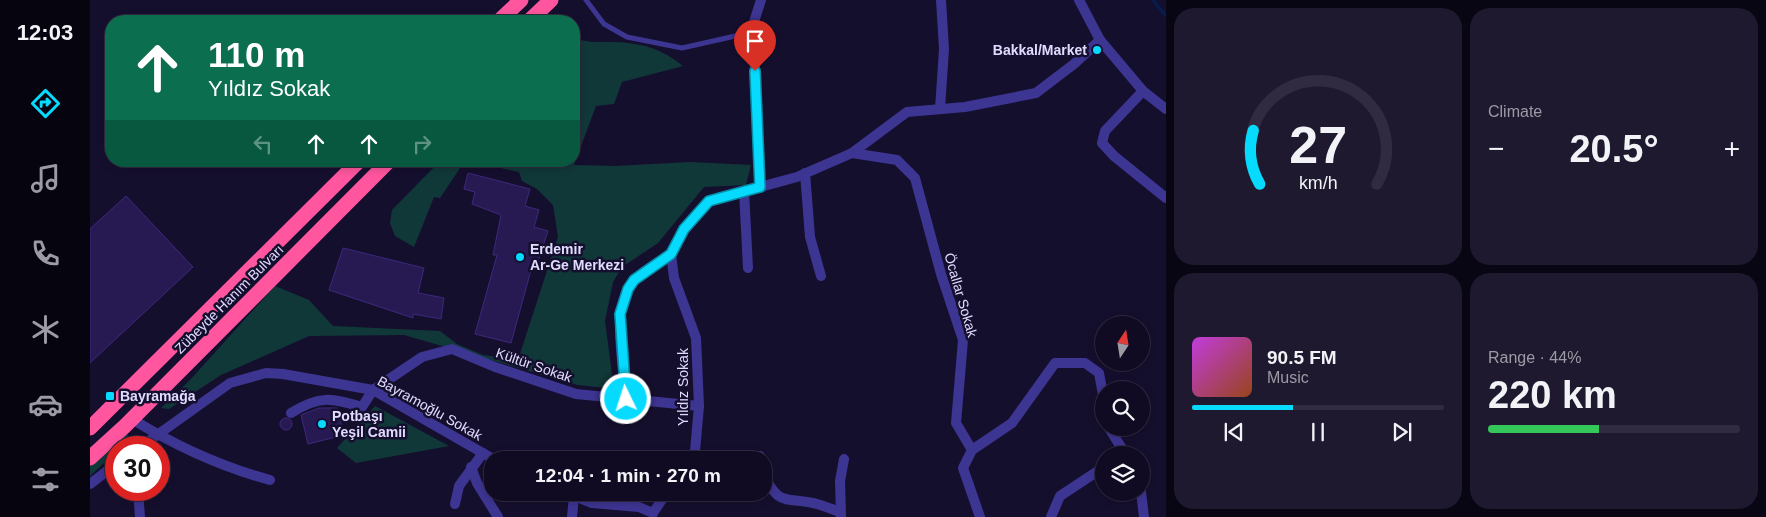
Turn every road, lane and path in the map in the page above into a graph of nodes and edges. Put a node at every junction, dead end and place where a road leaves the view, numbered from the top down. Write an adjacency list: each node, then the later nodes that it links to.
1 (521, 0): 7 (highway)
2 (550, 0): 8 (highway)
3 (586, 0): 9 (lane)
4 (761, 0): 9 (street)
5 (940, 0): 12 (street)
6 (1079, 0): 10 (street)
7 (505, 15)
8 (535, 15)
9 (754, 32): 18 (street)
10 (1100, 40): 11 (street); 12 (street)
11 (1143, 91): 13 (street); 20 (street)
12 (940, 109): 14 (street)
13 (1166, 109)
14 (852, 153): 17 (street); 32 (street, Öcallar Sokak)
15 (353, 167): 30 (highway, Zübeyde Hanım Bulvarı)
16 (383, 167): 29 (highway, Zübeyde Hanım Bulvarı)
17 (805, 173): 18 (street); 23 (street)
18 (760, 187): 19 (street)
19 (744, 191): 21 (street); 22 (street)
20 (1166, 198)
21 (671, 254): 26 (street); 27 (street, Yıldız Sokak)
22 (748, 268)
23 (821, 276)
24 (1100, 381): 32 (street)
25 (373, 390): 26 (street, Kültür Sokak); 28 (street, Kültür Sokak); 31 (street, Bayramoğlu Sokak); 34 (street, Bayramoğlu Sokak)
26 (626, 399): 27 (street, Kültür Sokak)
27 (699, 406): 33 (street, Yıldız Sokak)
28 (291, 413)
29 (132, 419): 31 (street); 35 (highway, Zübeyde Hanım Bulvarı)
30 (90, 428)
31 (160, 435): 40 (street)
32 (972, 450): 54 (street)
33 (696, 451)
34 (483, 453): 37 (street)
35 (90, 458)
36 (844, 459): 49 (street)
37 (471, 467): 48 (street); 52 (street)
38 (105, 472): 41 (street)
39 (1095, 473): 55 (street)
40 (270, 480)
41 (90, 484)
42 (772, 488): 49 (street)
43 (139, 501): 51 (street)
44 (570, 501): 53 (street)
45 (587, 501): 50 (street)
46 (662, 501): 50 (street)
47 (1142, 501): 56 (street)
48 (455, 504)
49 (841, 514)
50 (653, 515)
51 (140, 517)
52 (498, 517)
53 (572, 517)
54 (980, 517)
55 (1052, 517)
56 (1144, 517)

